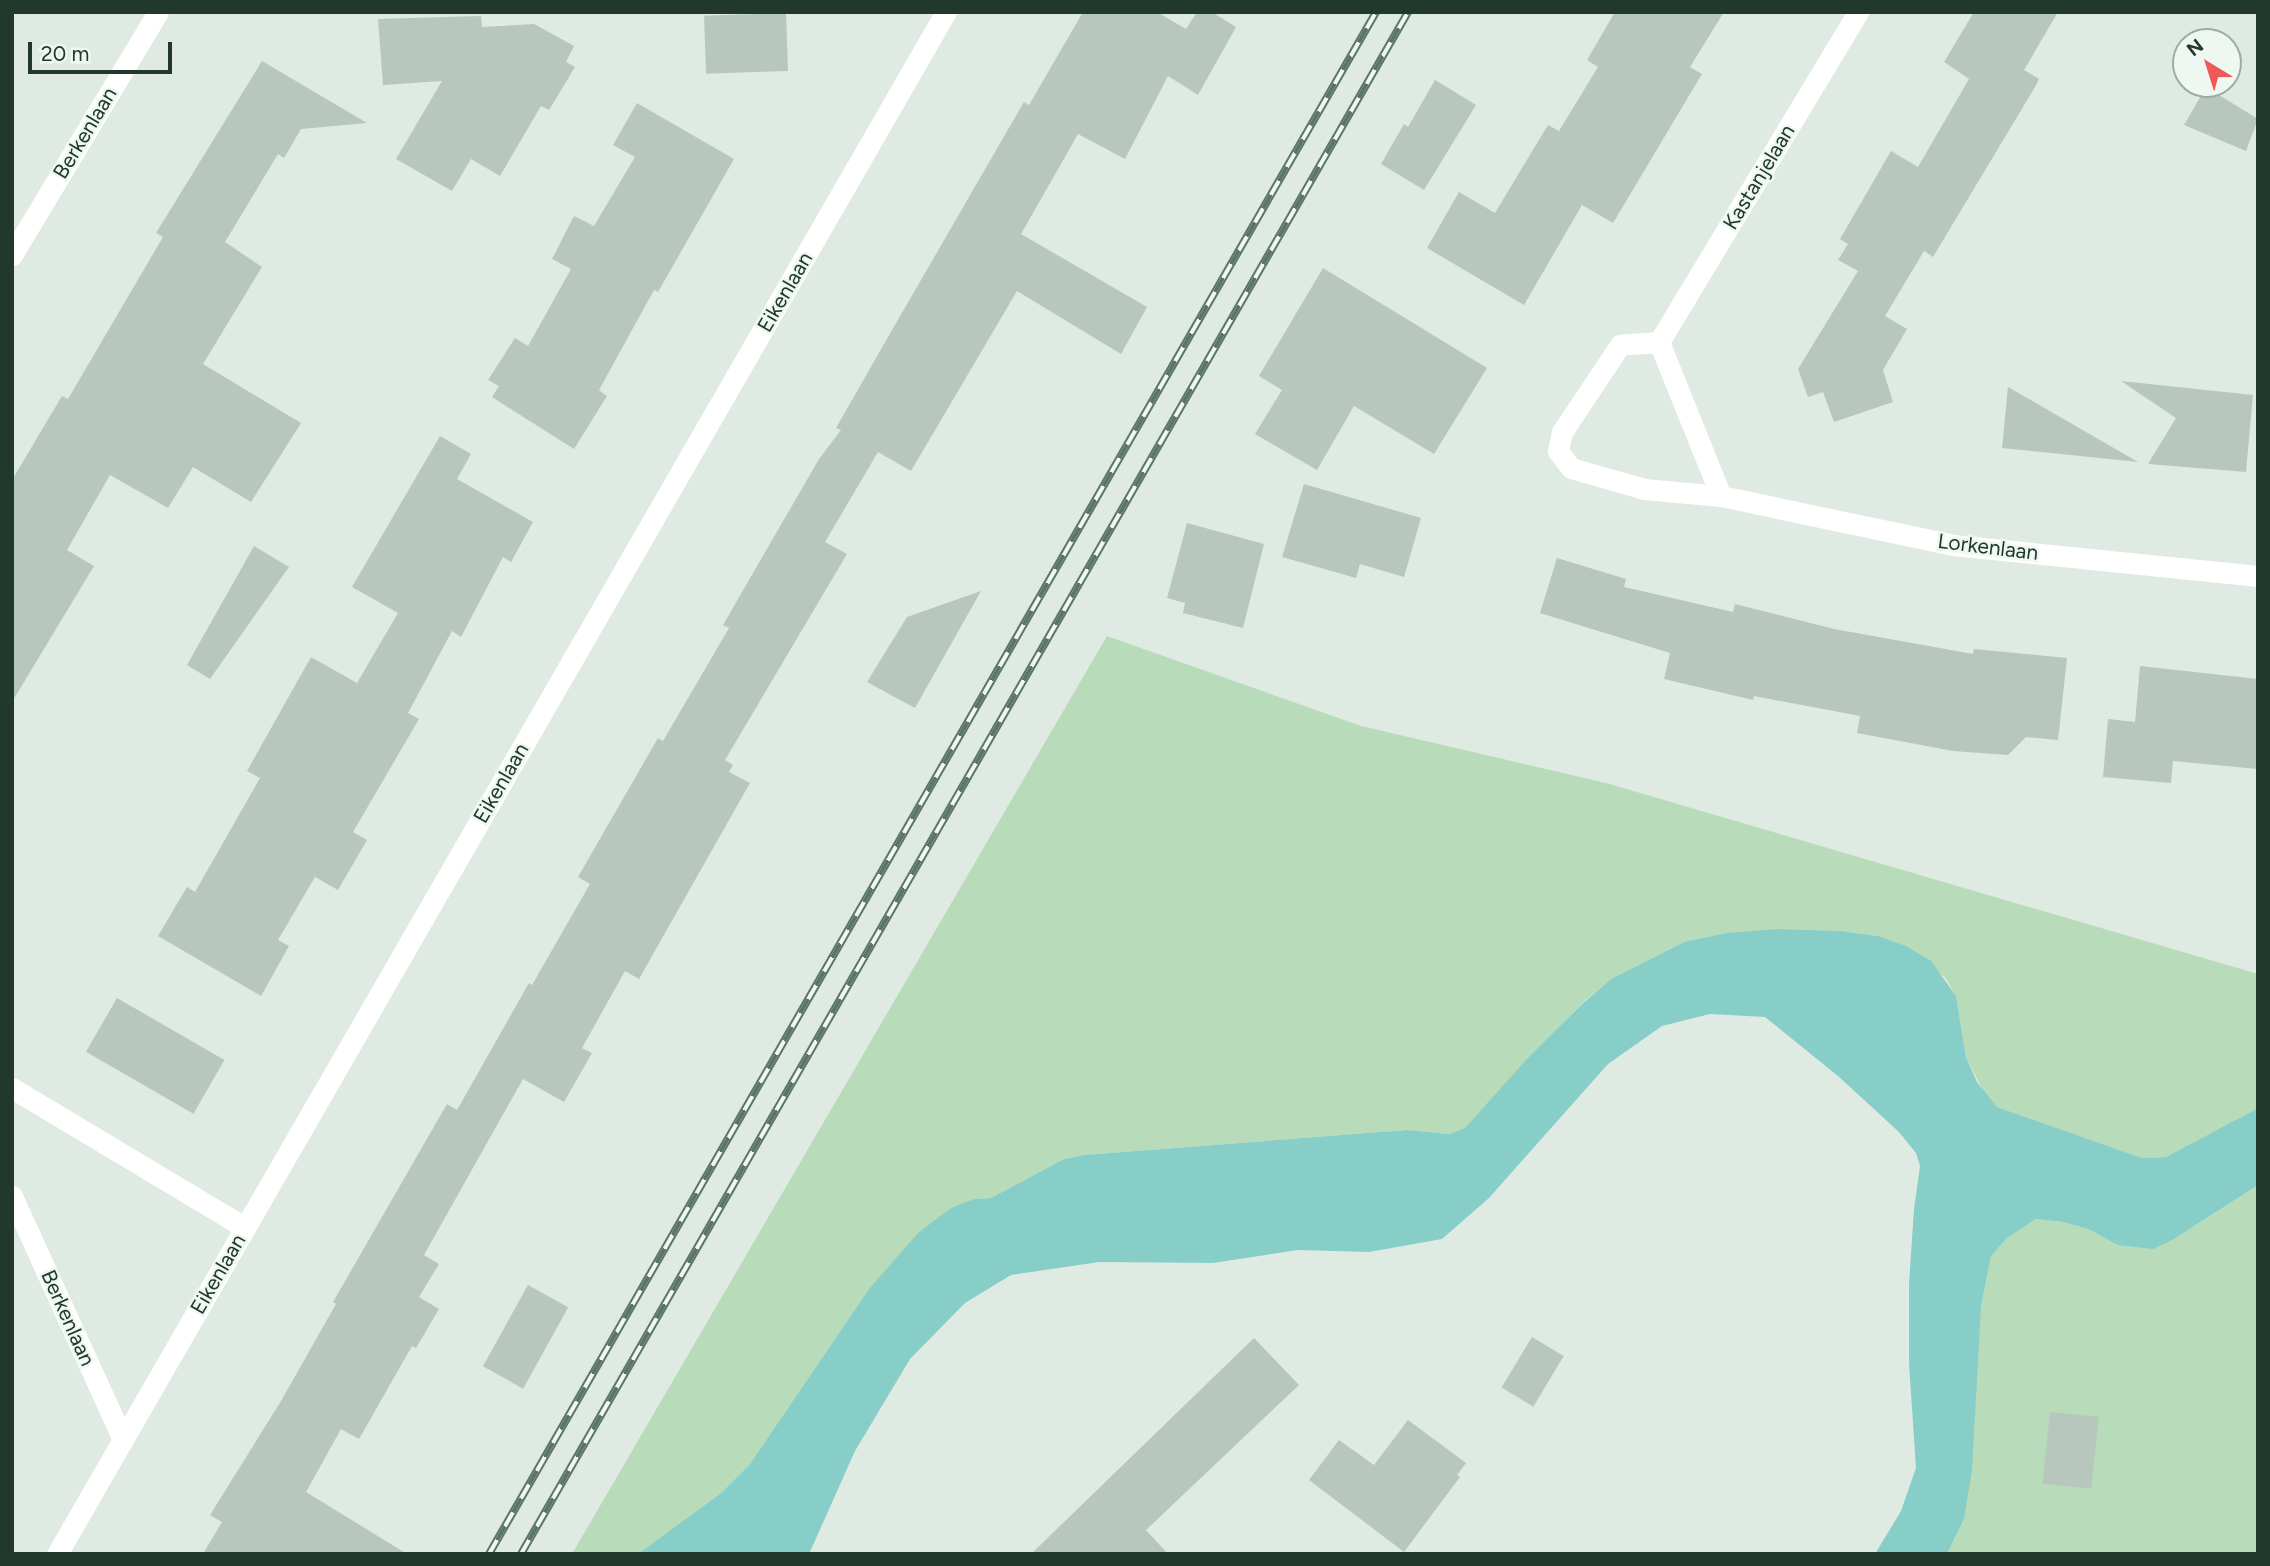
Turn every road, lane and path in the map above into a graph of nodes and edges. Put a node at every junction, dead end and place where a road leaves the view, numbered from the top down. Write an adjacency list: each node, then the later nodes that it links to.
1 (158, 12): 4 (street, Berkenlaan)
2 (1858, 12): 5 (street, Kastanjelaan)
3 (936, 18): 10 (street, Eikenlaan)
4 (12, 255)
5 (1659, 342): 6 (street); 6 (street, Lorkenlaan)
6 (1721, 496): 7 (street, Lorkenlaan)
7 (2258, 576)
8 (12, 1088): 10 (street)
9 (12, 1196): 11 (street, Berkenlaan)
10 (244, 1227): 11 (street, Eikenlaan)
11 (123, 1440): 12 (street, Eikenlaan)
12 (57, 1554)

